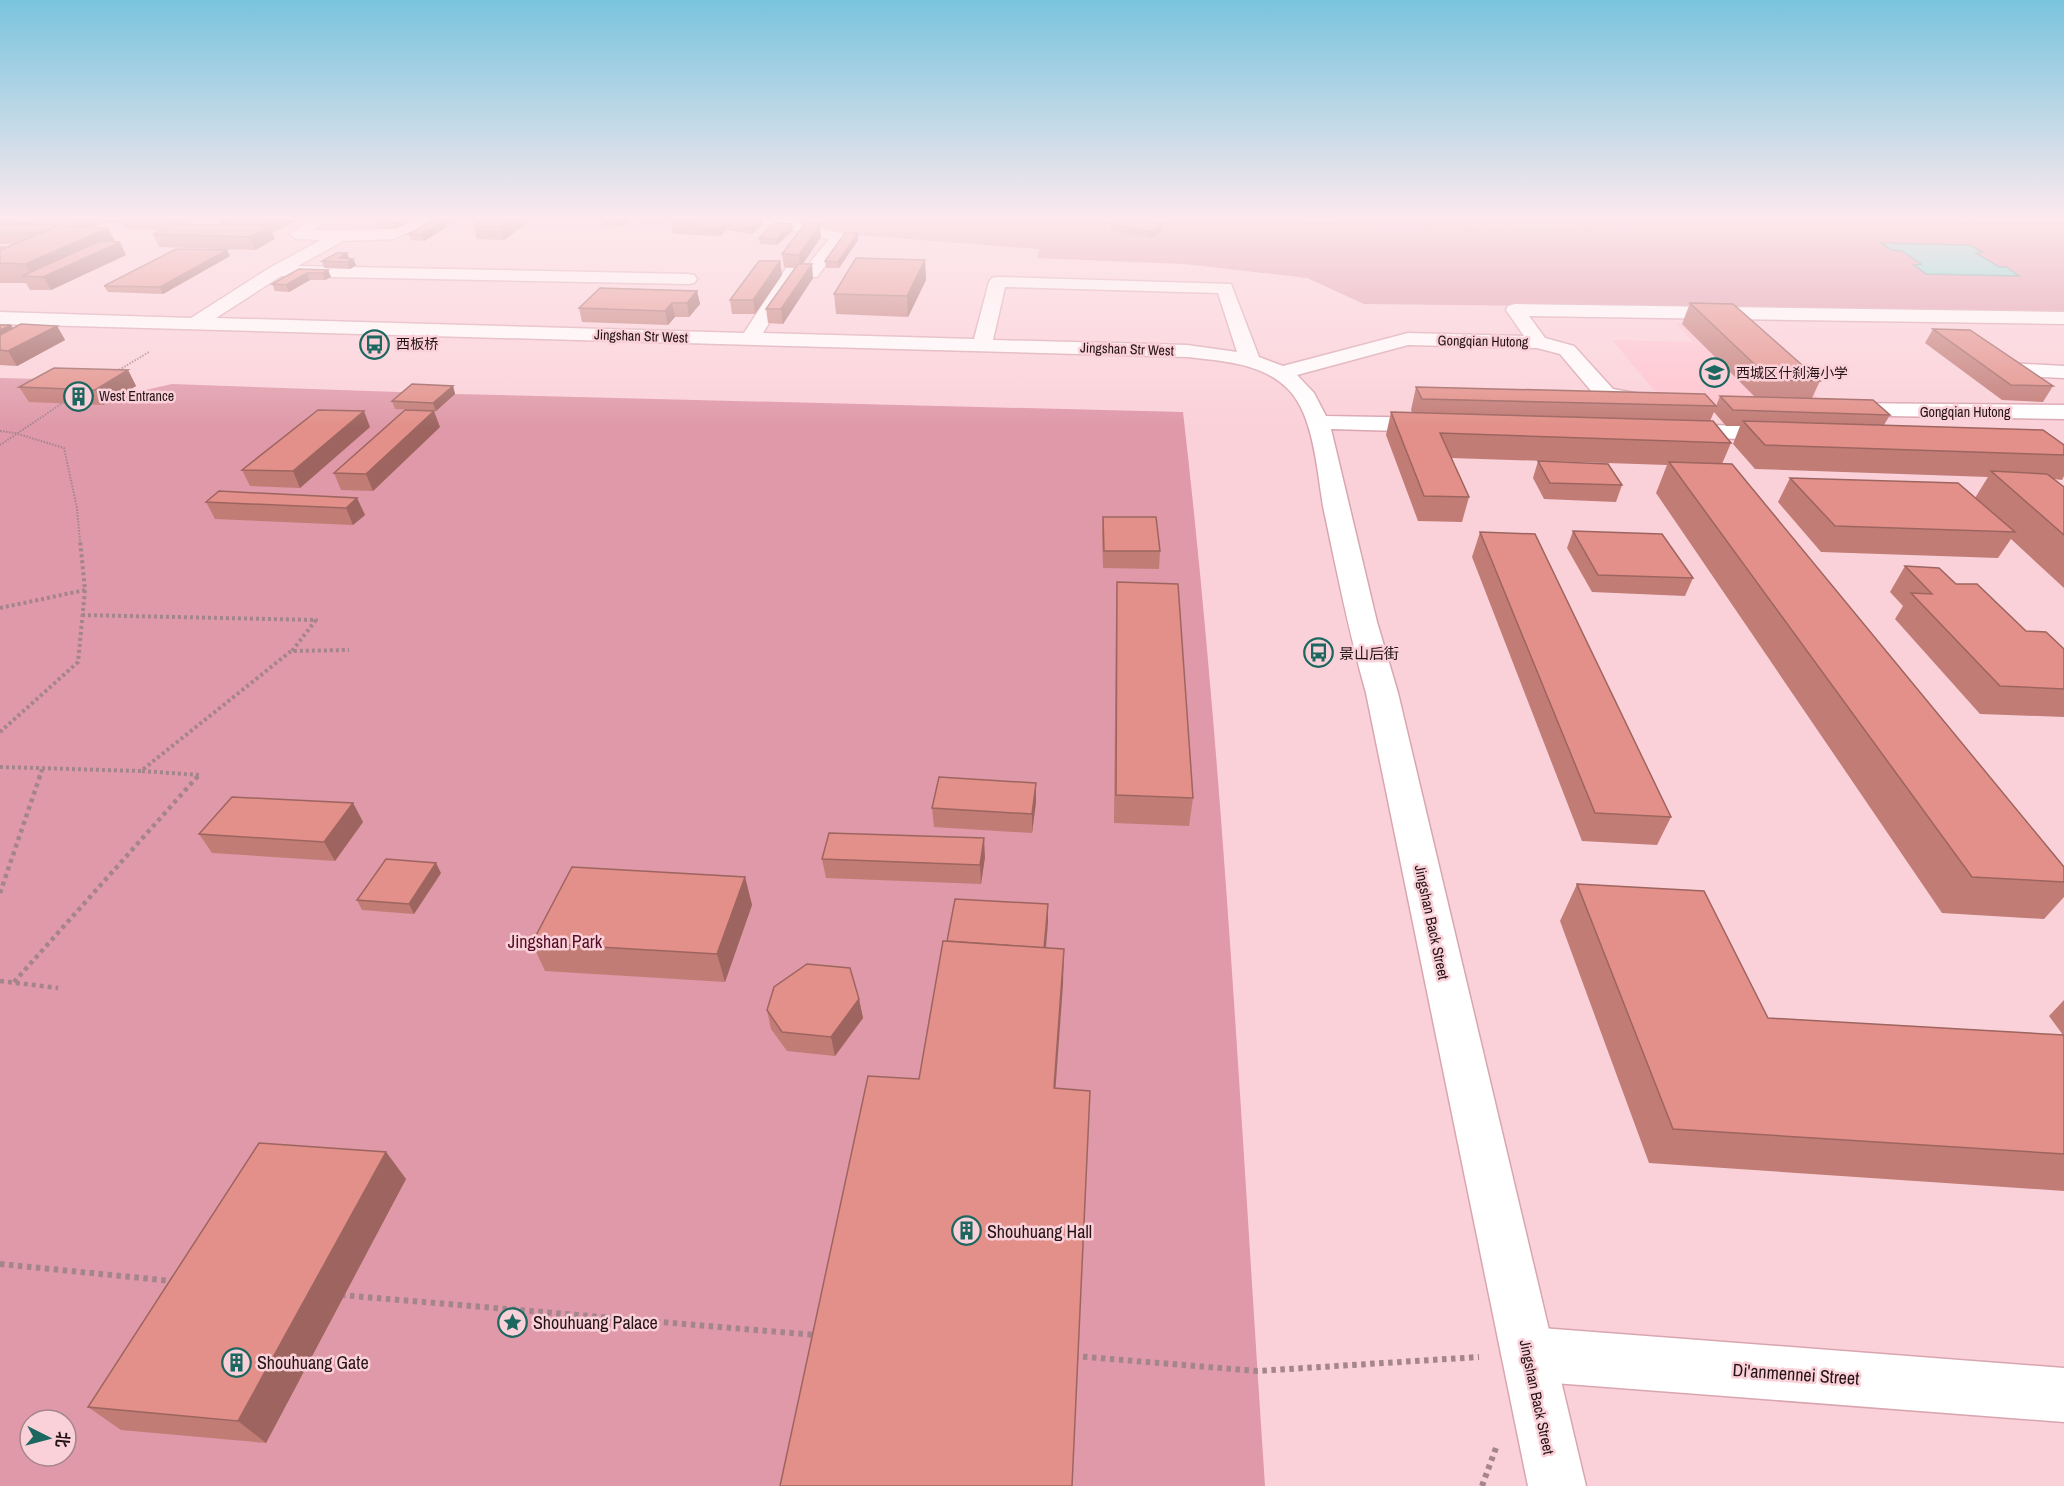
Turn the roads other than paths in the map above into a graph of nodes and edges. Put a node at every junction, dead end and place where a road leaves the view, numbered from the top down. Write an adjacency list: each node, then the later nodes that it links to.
1 (248, 289): 8 (street)
2 (781, 289): 10 (street)
3 (996, 289): 12 (street)
4 (1226, 289): 14 (street)
5 (1906, 314): 7 (street); 9 (street); 11 (street)
6 (0, 318): 8 (street, Jingshan Str West)
7 (2064, 318)
8 (194, 324): 10 (street, Jingshan Str West)
9 (1929, 332)
10 (750, 339): 12 (street, Jingshan Str West)
11 (1538, 342): 14 (street, Gongqian Hutong); 16 (street, Gongqian Hutong)
12 (982, 345): 14 (street, Jingshan Str West)
13 (1976, 350): 15 (street)
14 (1265, 367): 19 (street, Jingshan Back Street)
15 (2064, 372)
16 (1667, 406)
17 (1820, 410): 18 (street, Gongqian Hutong)
18 (2064, 412)
19 (1317, 422): 20 (street); 23 (street, Jingshan Back Street)
20 (1461, 426)
21 (1652, 431): 22 (street)
22 (1807, 435)
23 (1528, 1354): 24 (street, Di'anmennei Street); 25 (street, Jingshan Back Street)
24 (2064, 1395)
25 (1557, 1486)

